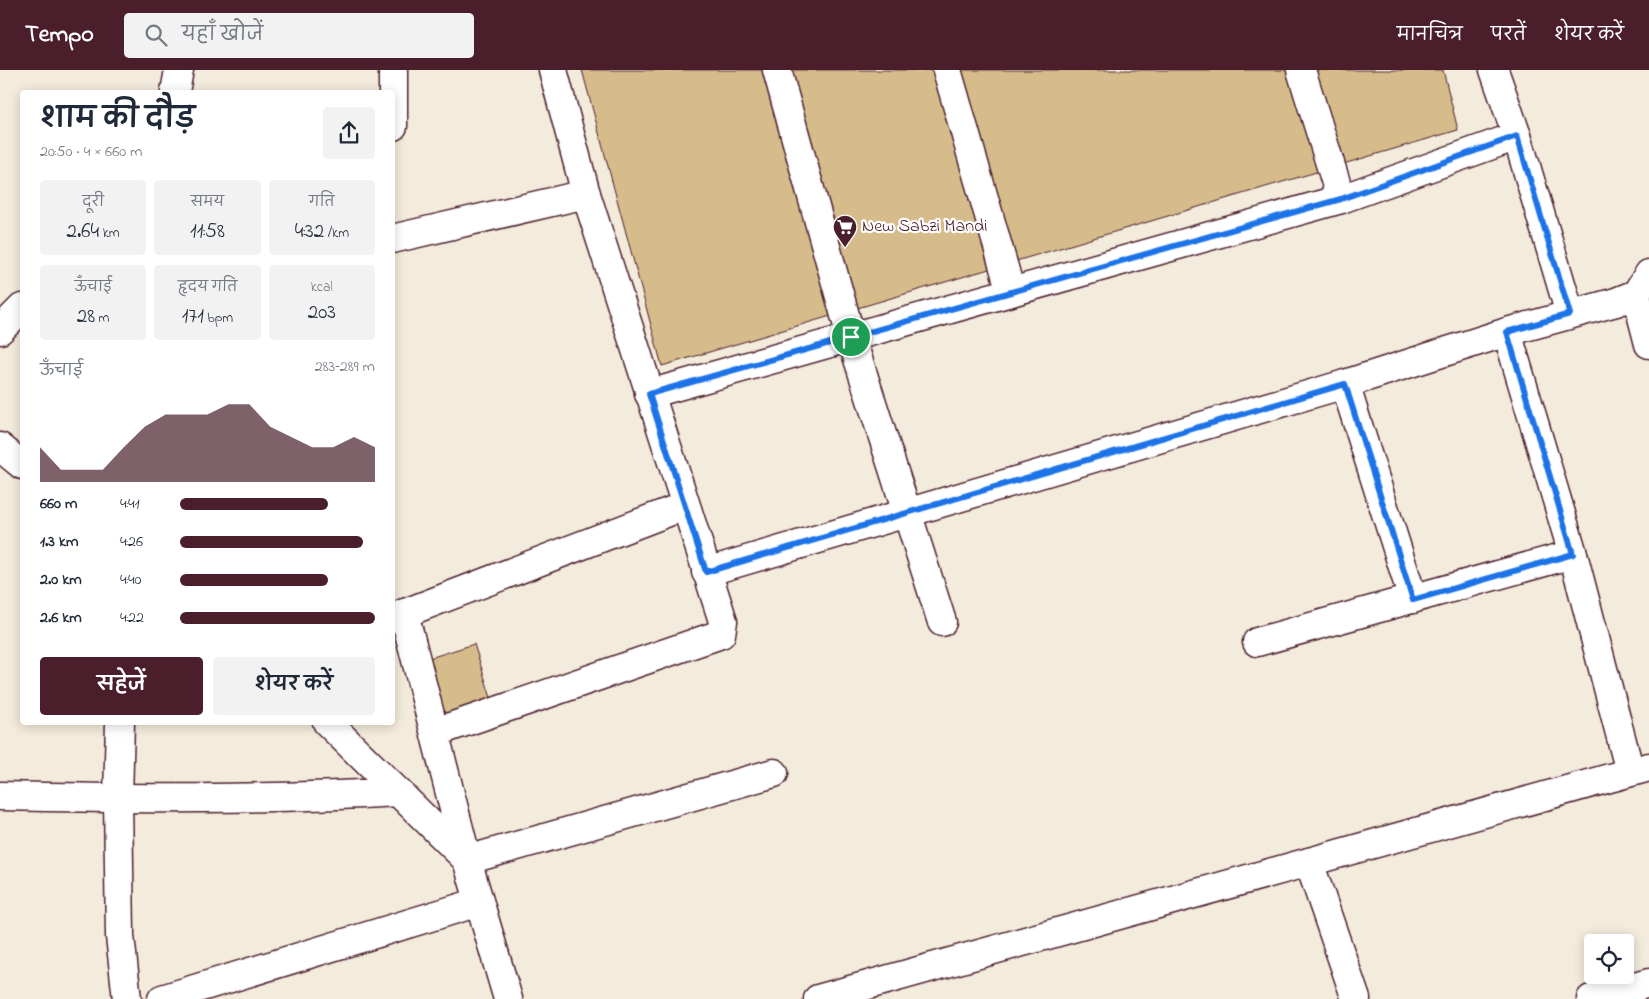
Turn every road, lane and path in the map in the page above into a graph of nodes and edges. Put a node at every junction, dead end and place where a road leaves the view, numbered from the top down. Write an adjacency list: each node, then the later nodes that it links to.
1 (179, 70): 8 (street)
2 (393, 70): 9 (street)
3 (553, 70): 11 (street)
4 (777, 70): 20 (street)
5 (948, 70): 15 (street)
6 (1301, 70): 12 (street)
7 (1494, 70): 10 (street)
8 (175, 90)
9 (393, 90)
10 (1517, 136): 12 (street); 17 (street)
11 (586, 194): 13 (street); 23 (street)
12 (1341, 199): 15 (street)
13 (395, 238)
14 (1642, 284): 17 (street); 21 (street)
15 (1011, 292): 20 (street)
16 (20, 310): 18 (street)
17 (1570, 314): 19 (street)
18 (0, 330)
19 (1507, 332): 22 (street); 28 (street)
20 (851, 337): 23 (street); 27 (street)
21 (1649, 344)
22 (1345, 384): 27 (street); 30 (street)
23 (649, 394): 26 (street)
24 (0, 447): 25 (street)
25 (20, 463)
26 (684, 506): 29 (street); 31 (street)
27 (907, 512): 29 (street); 32 (street)
28 (1573, 554): 30 (street); 37 (street)
29 (706, 572): 36 (street)
30 (1413, 600): 33 (street)
31 (398, 616): 36 (street)
32 (942, 622)
33 (1257, 642)
34 (120, 725): 41 (street)
35 (329, 725): 39 (street)
36 (436, 732): 42 (street)
37 (1640, 770): 43 (street)
38 (774, 773): 42 (street)
39 (398, 792): 41 (street); 42 (street)
40 (0, 796): 41 (street)
41 (118, 799): 46 (street)
42 (467, 860): 44 (street)
43 (1309, 862): 49 (street); 50 (street)
44 (479, 902): 47 (street); 48 (street)
45 (1649, 984): 51 (street)
46 (126, 999)
47 (162, 999)
48 (508, 999)
49 (818, 999)
50 (1356, 999)
51 (1591, 999)

